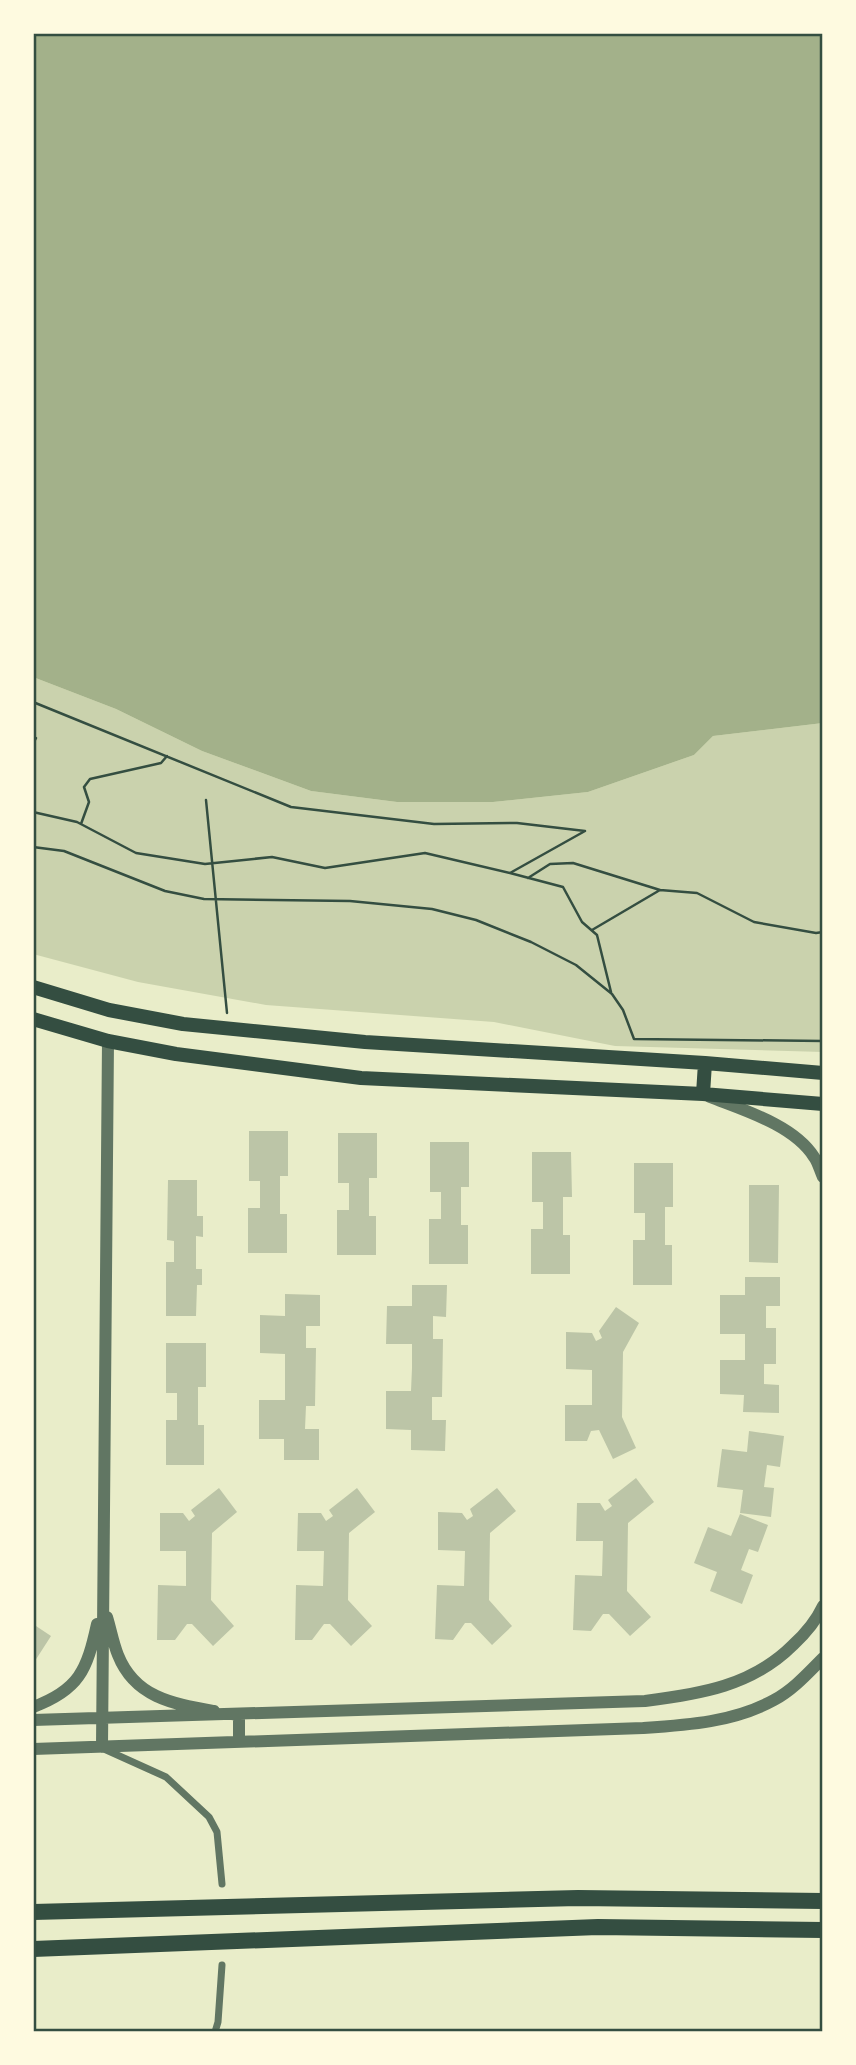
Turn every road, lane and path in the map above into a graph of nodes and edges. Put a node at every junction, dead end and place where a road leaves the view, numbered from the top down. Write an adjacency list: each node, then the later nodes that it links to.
1 (33, 702): 4 (path)
2 (36, 738): 3 (path)
3 (33, 744)
4 (167, 756): 7 (path); 10 (path)
5 (206, 800): 9 (path)
6 (33, 812): 7 (path)
7 (81, 824): 9 (path)
8 (33, 847): 13 (path)
9 (211, 863): 10 (path); 13 (path)
10 (510, 873): 11 (path)
11 (528, 878): 12 (path); 14 (path)
12 (660, 890): 14 (path); 15 (path)
13 (216, 900): 17 (path); 18 (path)
14 (592, 930): 17 (path)
15 (823, 932)
16 (33, 987): 22 (main road)
17 (612, 994): 21 (path)
18 (228, 1016)
19 (33, 1019): 20 (main road)
20 (108, 1041): 24 (main road); 27 (street)
21 (823, 1041)
22 (705, 1063): 23 (main road); 24 (main road)
23 (823, 1073)
24 (703, 1094): 25 (main road); 26 (street)
25 (823, 1104)
26 (823, 1177)
27 (103, 1600): 30 (street); 31 (street); 32 (street)
28 (823, 1606): 31 (street)
29 (823, 1658): 34 (street)
30 (33, 1707)
31 (239, 1715): 32 (street); 34 (street)
32 (102, 1719): 33 (street); 35 (street)
33 (33, 1720)
34 (239, 1742): 35 (street)
35 (102, 1747): 36 (street); 37 (street)
36 (33, 1749)
37 (222, 1884)
38 (823, 1901): 39 (highway)
39 (33, 1912)
40 (823, 1930): 41 (highway)
41 (33, 1949)
42 (222, 1965): 43 (street)
43 (215, 2032)

